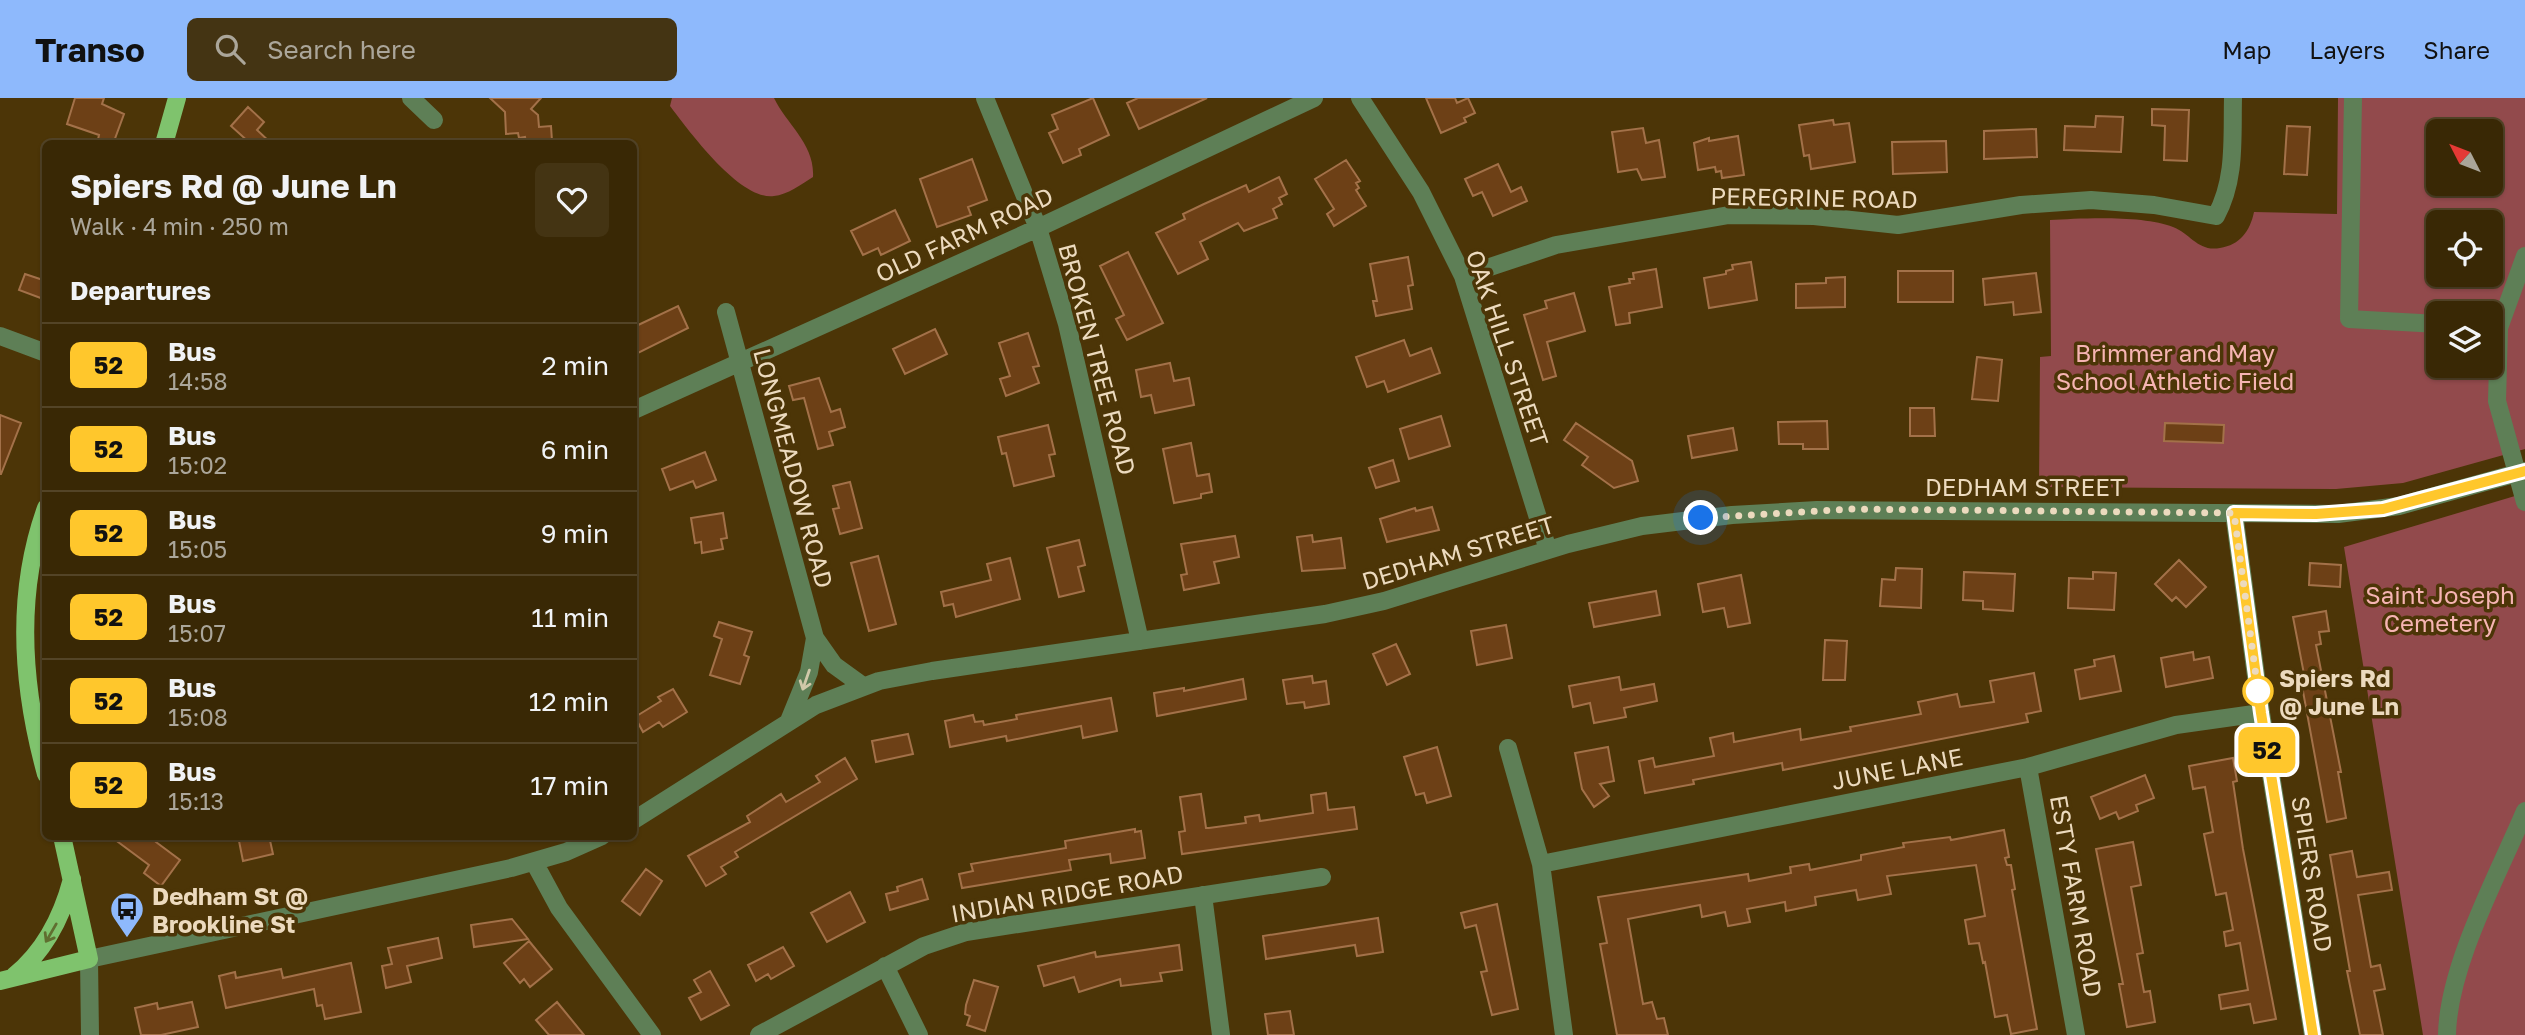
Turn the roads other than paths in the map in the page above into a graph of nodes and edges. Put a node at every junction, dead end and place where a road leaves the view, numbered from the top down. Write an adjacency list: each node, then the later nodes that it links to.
1 (177, 98): 9 (main road)
2 (411, 98): 8 (street)
3 (985, 98): 10 (street, BROKEN TREE ROAD)
4 (1314, 98): 10 (street, OLD FARM ROAD)
5 (1360, 98): 12 (street, OAK HILL STREET)
6 (2233, 98): 12 (street, PEREGRINE ROAD)
7 (2353, 98): 15 (street)
8 (435, 120)
9 (165, 140)
10 (1038, 228): 18 (street, OLD FARM ROAD); 27 (street, BROKEN TREE ROAD)
11 (2525, 256): 13 (street)
12 (1463, 276): 25 (street, OAK HILL STREET)
13 (2503, 309)
14 (726, 312): 18 (street, LONGMEADOW ROAD)
15 (2426, 323)
16 (0, 336): 17 (street)
17 (42, 352)
18 (740, 363): 20 (street, OLD FARM ROAD); 26 (street, LONGMEADOW ROAD)
19 (2496, 378): 21 (street)
20 (637, 409)
21 (2520, 472): 22 (street); 23 (street, DEDHAM STREET)
22 (2525, 502)
23 (2234, 513): 25 (street, DEDHAM STREET); 29 (street, SPIERS ROAD)
24 (42, 519): 32 (main road)
25 (1548, 550): 27 (street, DEDHAM STREET)
26 (815, 638): 28 (street, LONGMEADOW ROAD); 30 (street, LONGMEADOW ROAD, one-way to 30)
27 (1140, 641): 28 (street, DEDHAM STREET)
28 (863, 686): 30 (street, DEDHAM STREET)
29 (2261, 713): 33 (street, JUNE LANE); 53 (street, SPIERS ROAD)
30 (789, 721): 35 (street, DEDHAM STREET)
31 (1508, 748): 39 (street)
32 (42, 760)
33 (2028, 766): 39 (street, JUNE LANE); 52 (street, ESTY FARM ROAD)
34 (2525, 811): 54 (street)
35 (637, 818)
36 (63, 840): 40 (main road)
37 (592, 840): 38 (street)
38 (534, 862): 43 (street); 47 (street)
39 (1541, 864): 51 (street)
40 (72, 875): 43 (main road); 45 (main road, one-way to 45)
41 (1322, 877): 42 (street, INDIAN RIDGE ROAD)
42 (1203, 895): 44 (street, INDIAN RIDGE ROAD); 50 (street)
43 (89, 959): 45 (main road); 46 (street)
44 (885, 966): 48 (street, INDIAN RIDGE ROAD); 49 (street)
45 (5, 980)
46 (90, 1035)
47 (652, 1035)
48 (759, 1035)
49 (919, 1035)
50 (1221, 1035)
51 (1564, 1035)
52 (2076, 1035)
53 (2313, 1035)
54 (2447, 1035)

